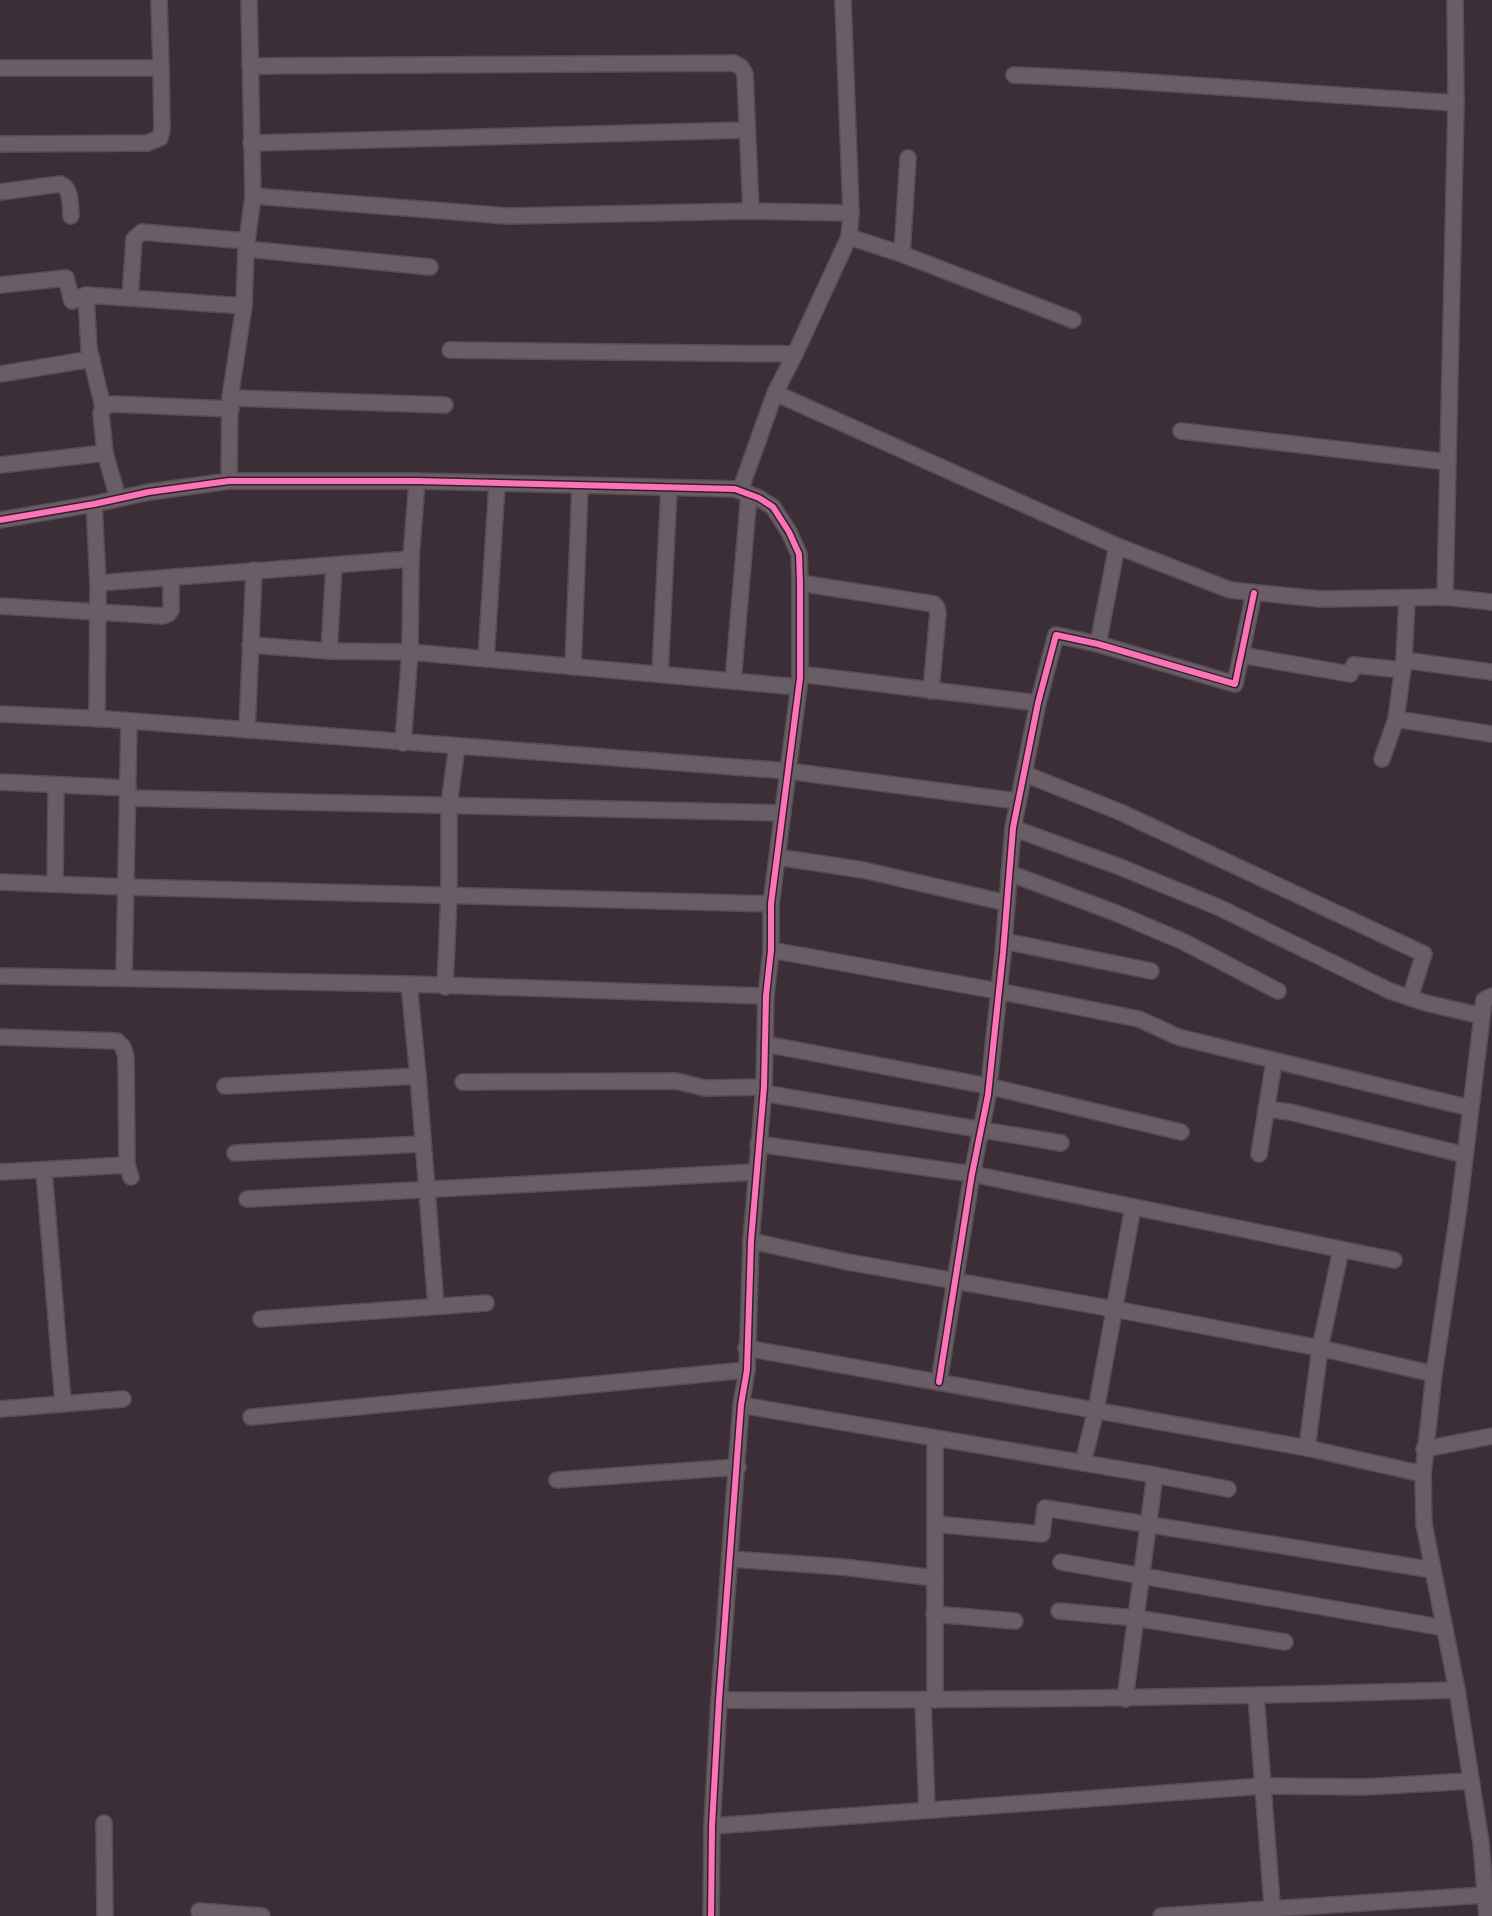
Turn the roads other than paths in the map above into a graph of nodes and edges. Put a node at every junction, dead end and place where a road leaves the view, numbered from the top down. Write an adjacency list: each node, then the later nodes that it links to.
1 (159, 0): 7 (street)
2 (249, 0): 5 (street)
3 (843, 0): 17 (street)
4 (1455, 0): 9 (street)
5 (250, 66): 10 (street); 11 (street)
6 (0, 68): 7 (street)
7 (161, 68): 12 (street)
8 (1014, 75): 9 (street)
9 (1456, 103): 38 (street)
10 (746, 130): 11 (street); 16 (street)
11 (251, 143): 15 (street)
12 (0, 144)
13 (908, 158): 21 (street)
14 (0, 192): 18 (street)
15 (253, 196): 16 (street); 20 (street)
16 (751, 211): 17 (street)
17 (851, 213): 19 (street)
18 (71, 216)
19 (849, 237): 21 (street); 29 (street)
20 (246, 245): 22 (street); 25 (street); 26 (street)
21 (902, 254): 27 (street)
22 (430, 267)
23 (0, 285): 24 (street)
24 (86, 295): 25 (street); 30 (street)
25 (130, 298): 26 (street)
26 (244, 306): 33 (street)
27 (1073, 320)
28 (450, 350): 29 (street)
29 (795, 354): 32 (street)
30 (92, 358): 31 (street); 35 (street)
31 (0, 374)
32 (775, 392): 45 (street); 49 (street)
33 (231, 404): 34 (street); 35 (street); 40 (street)
34 (445, 405)
35 (104, 407): 37 (street)
36 (1181, 431): 38 (street)
37 (105, 453): 39 (street); 46 (street)
38 (1448, 462): 57 (street)
39 (0, 466)
40 (229, 480): 41 (street); 46 (street)
41 (417, 481): 42 (street); 50 (street)
42 (497, 484): 43 (street); 67 (street)
43 (580, 486): 44 (street); 69 (street)
44 (669, 488): 45 (street); 71 (street)
45 (744, 492): 55 (street); 73 (street)
46 (118, 498): 47 (street)
47 (94, 504): 48 (street); 54 (street)
48 (0, 520)
49 (1118, 546): 56 (street); 62 (street)
50 (410, 559): 51 (street); 65 (street)
51 (334, 566): 52 (street); 64 (street)
52 (254, 570): 53 (street); 63 (street)
53 (171, 578): 54 (street); 61 (street)
54 (98, 583): 61 (street)
55 (800, 583): 72 (street); 74 (street)
56 (1254, 592): 58 (street); 66 (street)
57 (1445, 597): 58 (street); 59 (street)
58 (1406, 598): 68 (street)
59 (1492, 602)
60 (0, 606): 61 (street)
61 (98, 612): 77 (street)
62 (1098, 644): 66 (street); 75 (street)
63 (250, 645): 64 (street); 80 (street)
64 (329, 650): 65 (street)
65 (410, 652): 67 (street); 82 (street)
66 (1241, 655): 68 (street)
67 (486, 659): 69 (street)
68 (1404, 665): 70 (street); 78 (street)
69 (574, 667): 71 (street)
70 (1492, 672)
71 (660, 674): 73 (street)
72 (799, 680): 73 (street); 74 (street); 85 (street)
73 (733, 681)
74 (931, 690): 75 (street)
75 (1038, 704): 86 (street)
76 (0, 714): 77 (street)
77 (97, 719): 79 (street)
78 (1396, 720): 81 (street); 84 (street)
79 (129, 721): 80 (street); 89 (street)
80 (247, 730): 82 (street)
81 (1492, 734)
82 (404, 743): 83 (street)
83 (457, 746): 85 (street); 91 (street)
84 (1382, 759)
85 (788, 771): 90 (street); 92 (street)
86 (1025, 774): 90 (street); 113 (street)
87 (0, 782): 88 (street)
88 (56, 785): 89 (street); 97 (street)
89 (128, 793): 91 (street); 98 (street)
90 (1018, 801): 93 (street)
91 (449, 804): 92 (street); 99 (street)
92 (783, 813): 94 (street)
93 (1013, 828): 95 (street); 113 (street)
94 (777, 857): 100 (street); 101 (street)
95 (1009, 873): 100 (street); 110 (street)
96 (0, 882): 97 (street)
97 (55, 884): 98 (street)
98 (126, 887): 99 (street); 106 (street)
99 (449, 894): 101 (street); 108 (street)
100 (1007, 903): 102 (street)
101 (771, 904): 103 (street)
102 (1004, 941): 104 (street); 109 (street)
103 (771, 950): 109 (street); 111 (street)
104 (1151, 971)
105 (0, 976): 106 (street)
106 (124, 978): 107 (street)
107 (409, 984): 108 (street); 118 (street)
108 (446, 986): 111 (street)
109 (998, 991): 117 (street); 121 (street)
110 (1278, 991)
111 (766, 996): 116 (street)
112 (1492, 996): 114 (street)
113 (1410, 998): 114 (street)
114 (1482, 1016): 123 (street)
115 (0, 1036): 133 (street)
116 (765, 1044): 121 (street); 122 (street)
117 (1274, 1062): 123 (street); 124 (street)
118 (418, 1076): 120 (street); 127 (street)
119 (463, 1082): 122 (street)
120 (225, 1086)
121 (988, 1086): 125 (street); 126 (street)
122 (764, 1090): 125 (street); 128 (street)
123 (1470, 1108): 132 (street)
124 (1266, 1109): 131 (street); 132 (street)
125 (981, 1129): 129 (street); 136 (street)
126 (1181, 1132)
127 (423, 1144): 130 (street); 137 (street)
128 (758, 1144): 135 (street); 136 (street)
129 (1060, 1144)
130 (235, 1153)
131 (1259, 1154)
132 (1465, 1155): 151 (street)
133 (44, 1171): 134 (street); 154 (street)
134 (0, 1172)
135 (756, 1172): 137 (street); 140 (street)
136 (972, 1174): 139 (street); 143 (street)
137 (427, 1189): 138 (street); 145 (street)
138 (247, 1199)
139 (1133, 1207): 141 (street); 146 (street)
140 (751, 1240): 143 (street); 148 (street)
141 (1341, 1250): 142 (street); 149 (street)
142 (1394, 1260)
143 (955, 1282): 146 (street); 152 (street)
144 (486, 1303): 145 (street)
145 (436, 1306): 147 (street)
146 (1114, 1309): 149 (street); 157 (street)
147 (261, 1319)
148 (746, 1348): 150 (street); 152 (street)
149 (1320, 1348): 151 (street); 161 (street)
150 (747, 1370): 155 (street); 158 (street)
151 (1434, 1374): 162 (street)
152 (939, 1382): 157 (street)
153 (123, 1399): 154 (street)
154 (63, 1403): 156 (street)
155 (741, 1405): 160 (street); 164 (street)
156 (0, 1409)
157 (1096, 1410): 161 (street); 163 (street)
158 (251, 1417)
159 (1492, 1436): 162 (street)
160 (935, 1438): 163 (street); 169 (street)
161 (1307, 1448): 165 (street)
162 (1424, 1449): 165 (street)
163 (1083, 1463): 166 (street)
164 (738, 1466): 167 (street); 171 (street)
165 (1423, 1474): 173 (street)
166 (1156, 1475): 168 (street); 170 (street)
167 (556, 1480)
168 (1228, 1490)
169 (935, 1524): 170 (street); 175 (street)
170 (1149, 1524): 173 (street); 174 (street)
171 (730, 1559): 175 (street); 185 (street)
172 (1060, 1562): 174 (street)
173 (1433, 1570): 180 (street)
174 (1142, 1575): 178 (street); 180 (street)
175 (935, 1578): 177 (street)
176 (1059, 1611): 178 (street)
177 (934, 1614): 179 (street); 186 (street)
178 (1136, 1618): 181 (street); 184 (street)
179 (1015, 1621)
180 (1445, 1628): 182 (street)
181 (1285, 1642)
182 (1457, 1690): 183 (street); 187 (street)
183 (1256, 1696): 184 (street); 188 (street)
184 (1125, 1698): 186 (street)
185 (719, 1700): 186 (street); 191 (street)
186 (928, 1700): 189 (street)
187 (1471, 1781): 188 (street); 192 (street)
188 (1263, 1786): 189 (street); 194 (street)
189 (927, 1810): 191 (street)
190 (104, 1823): 195 (street)
191 (712, 1826): 197 (street)
192 (1485, 1895): 194 (street); 199 (street)
193 (199, 1911): 196 (street)
194 (1273, 1913): 198 (street)
195 (105, 1916)
196 (262, 1916)
197 (711, 1916)
198 (1161, 1916)
199 (1487, 1916)

